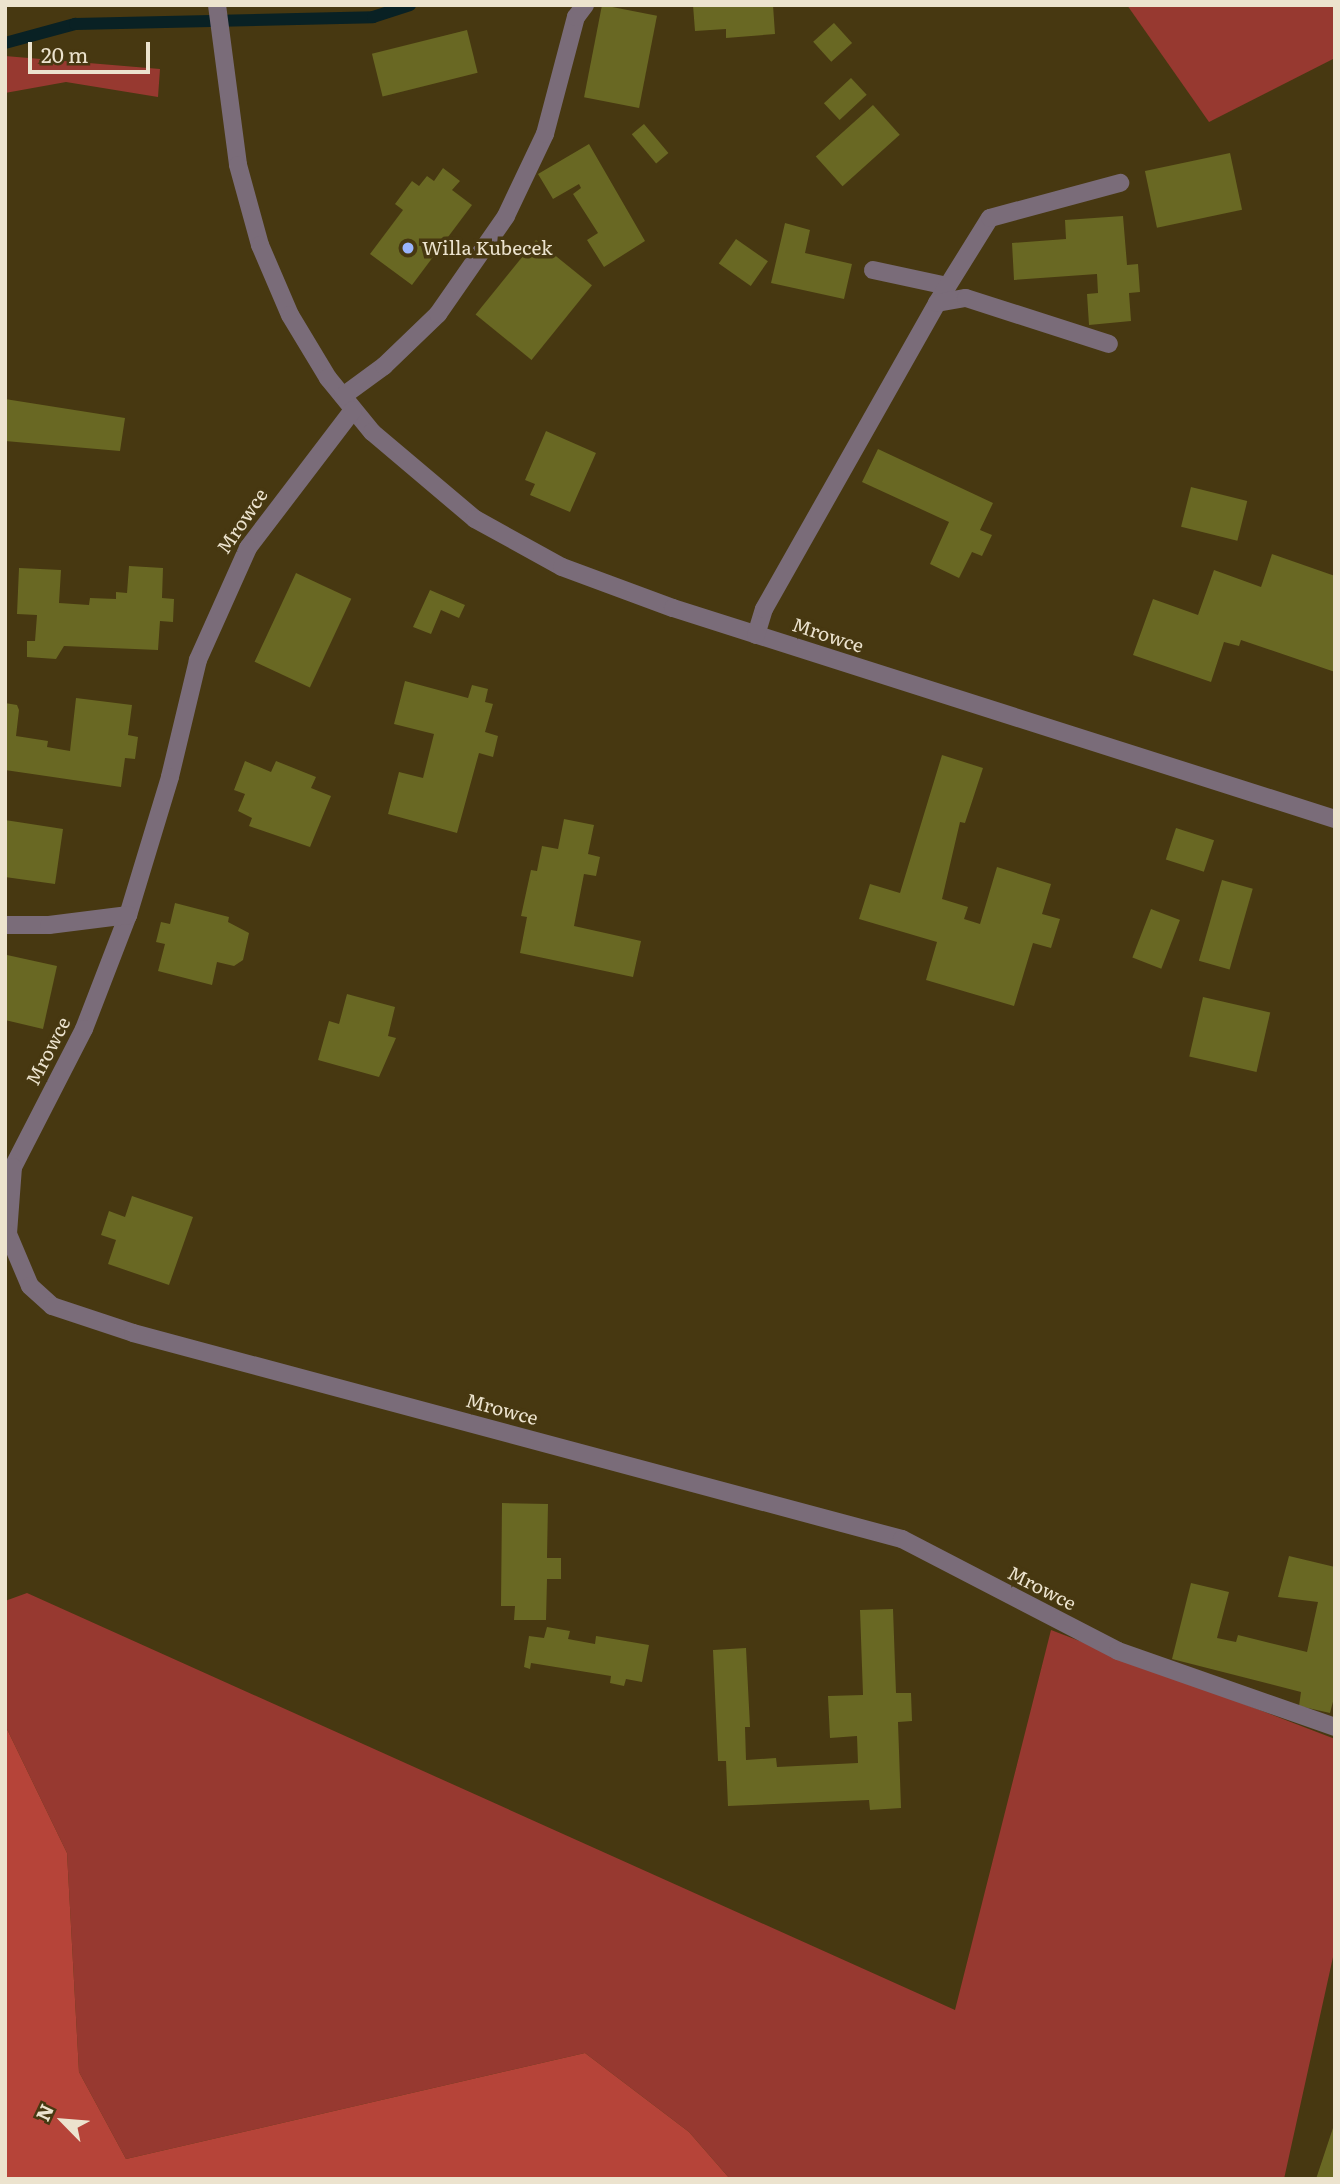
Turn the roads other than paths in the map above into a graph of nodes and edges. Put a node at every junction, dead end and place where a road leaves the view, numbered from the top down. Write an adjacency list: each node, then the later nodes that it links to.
1 (217, 5): 8 (street, Mrowce)
2 (585, 5): 8 (street)
3 (1120, 183): 5 (street)
4 (873, 270): 5 (street)
5 (947, 286): 6 (street)
6 (937, 303): 7 (street); 9 (street)
7 (1109, 344)
8 (348, 403): 9 (street, Mrowce); 11 (street, Mrowce)
9 (756, 635): 10 (street, Mrowce)
10 (1335, 819)
11 (128, 915): 12 (street); 13 (street, Mrowce)
12 (5, 925)
13 (1335, 1727)

